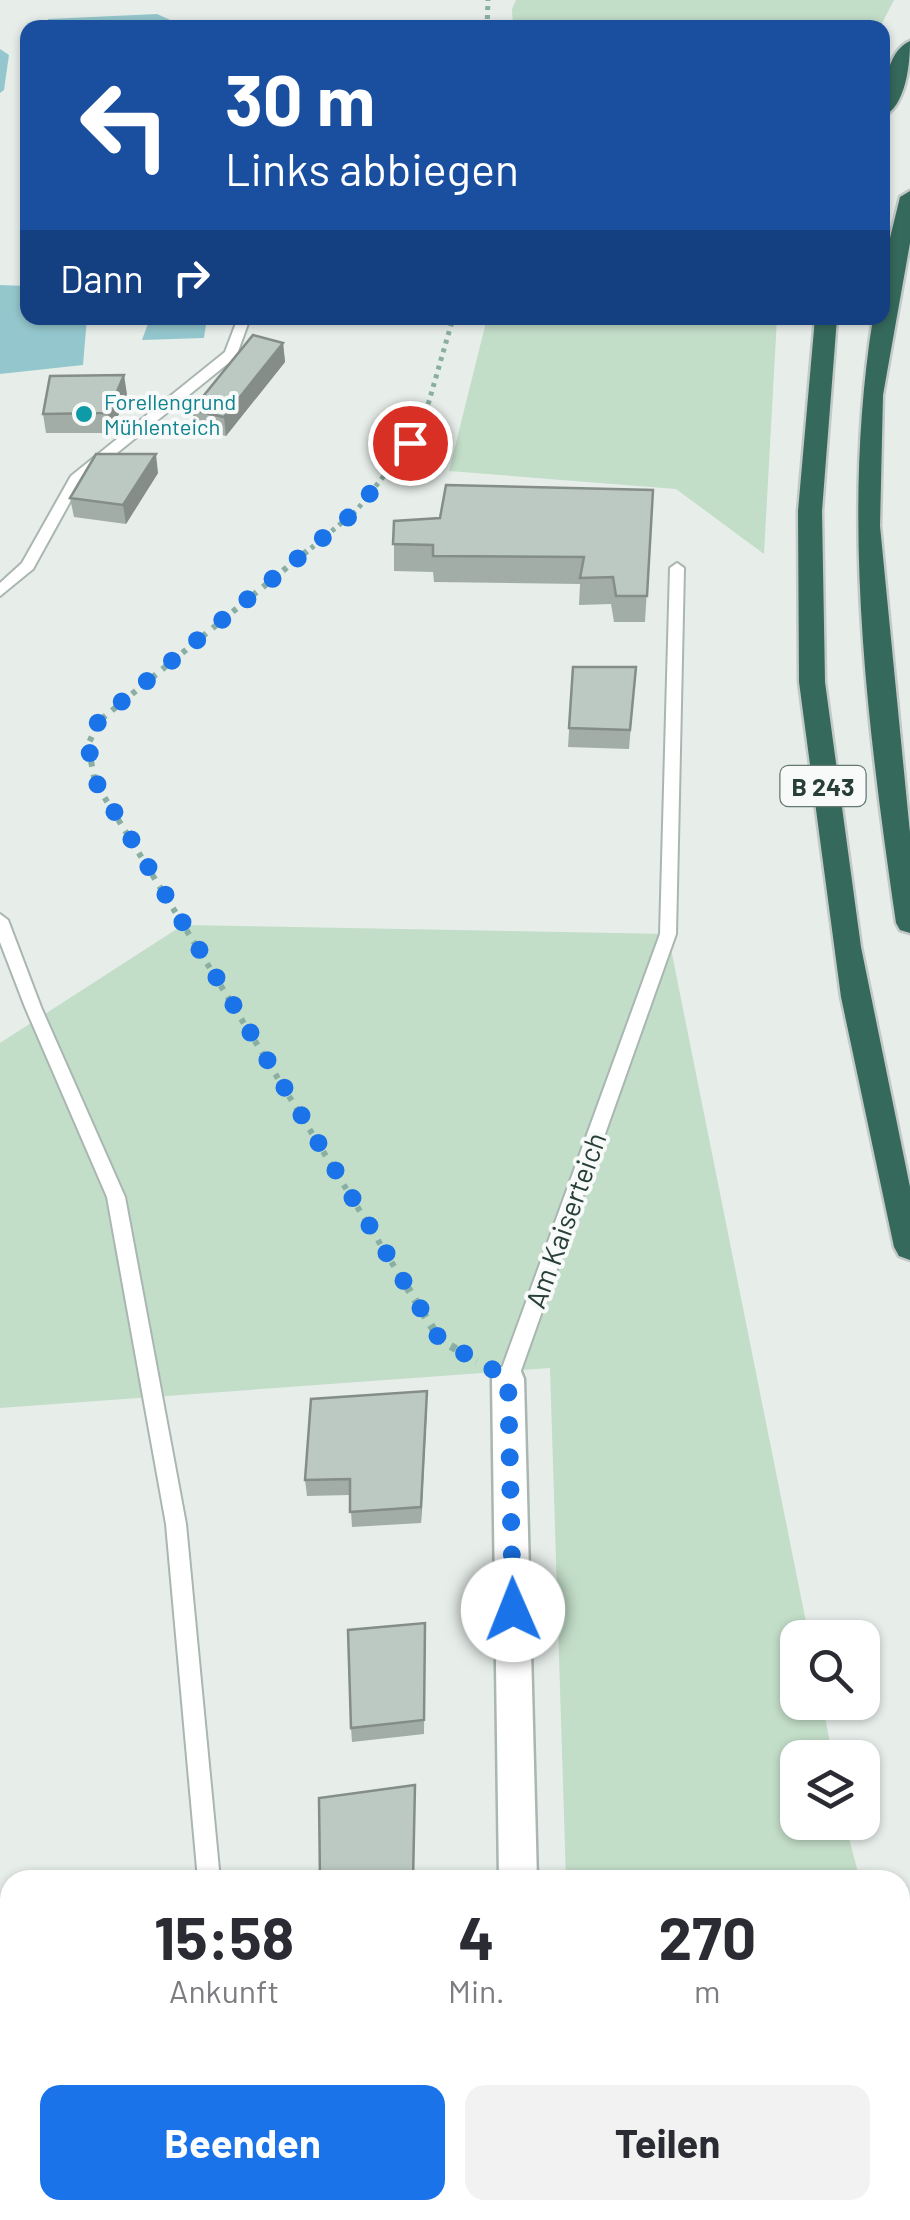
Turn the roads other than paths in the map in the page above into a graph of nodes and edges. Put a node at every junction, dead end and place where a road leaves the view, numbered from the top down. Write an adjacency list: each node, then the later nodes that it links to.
1 (910, 47): 2 (highway)
2 (890, 93)
3 (910, 197): 4 (highway, B 243)
4 (890, 285)
5 (241, 325): 9 (lane)
6 (825, 325): 12 (highway, B 243)
7 (883, 325): 11 (highway, B 243)
8 (677, 568): 13 (lane, Am Kaiserteich)
9 (0, 591)
10 (0, 920): 14 (lane)
11 (910, 923)
12 (910, 1247)
13 (508, 1378): 15 (street, Am Kaiserteich)
14 (207, 1870)
15 (518, 1870)

